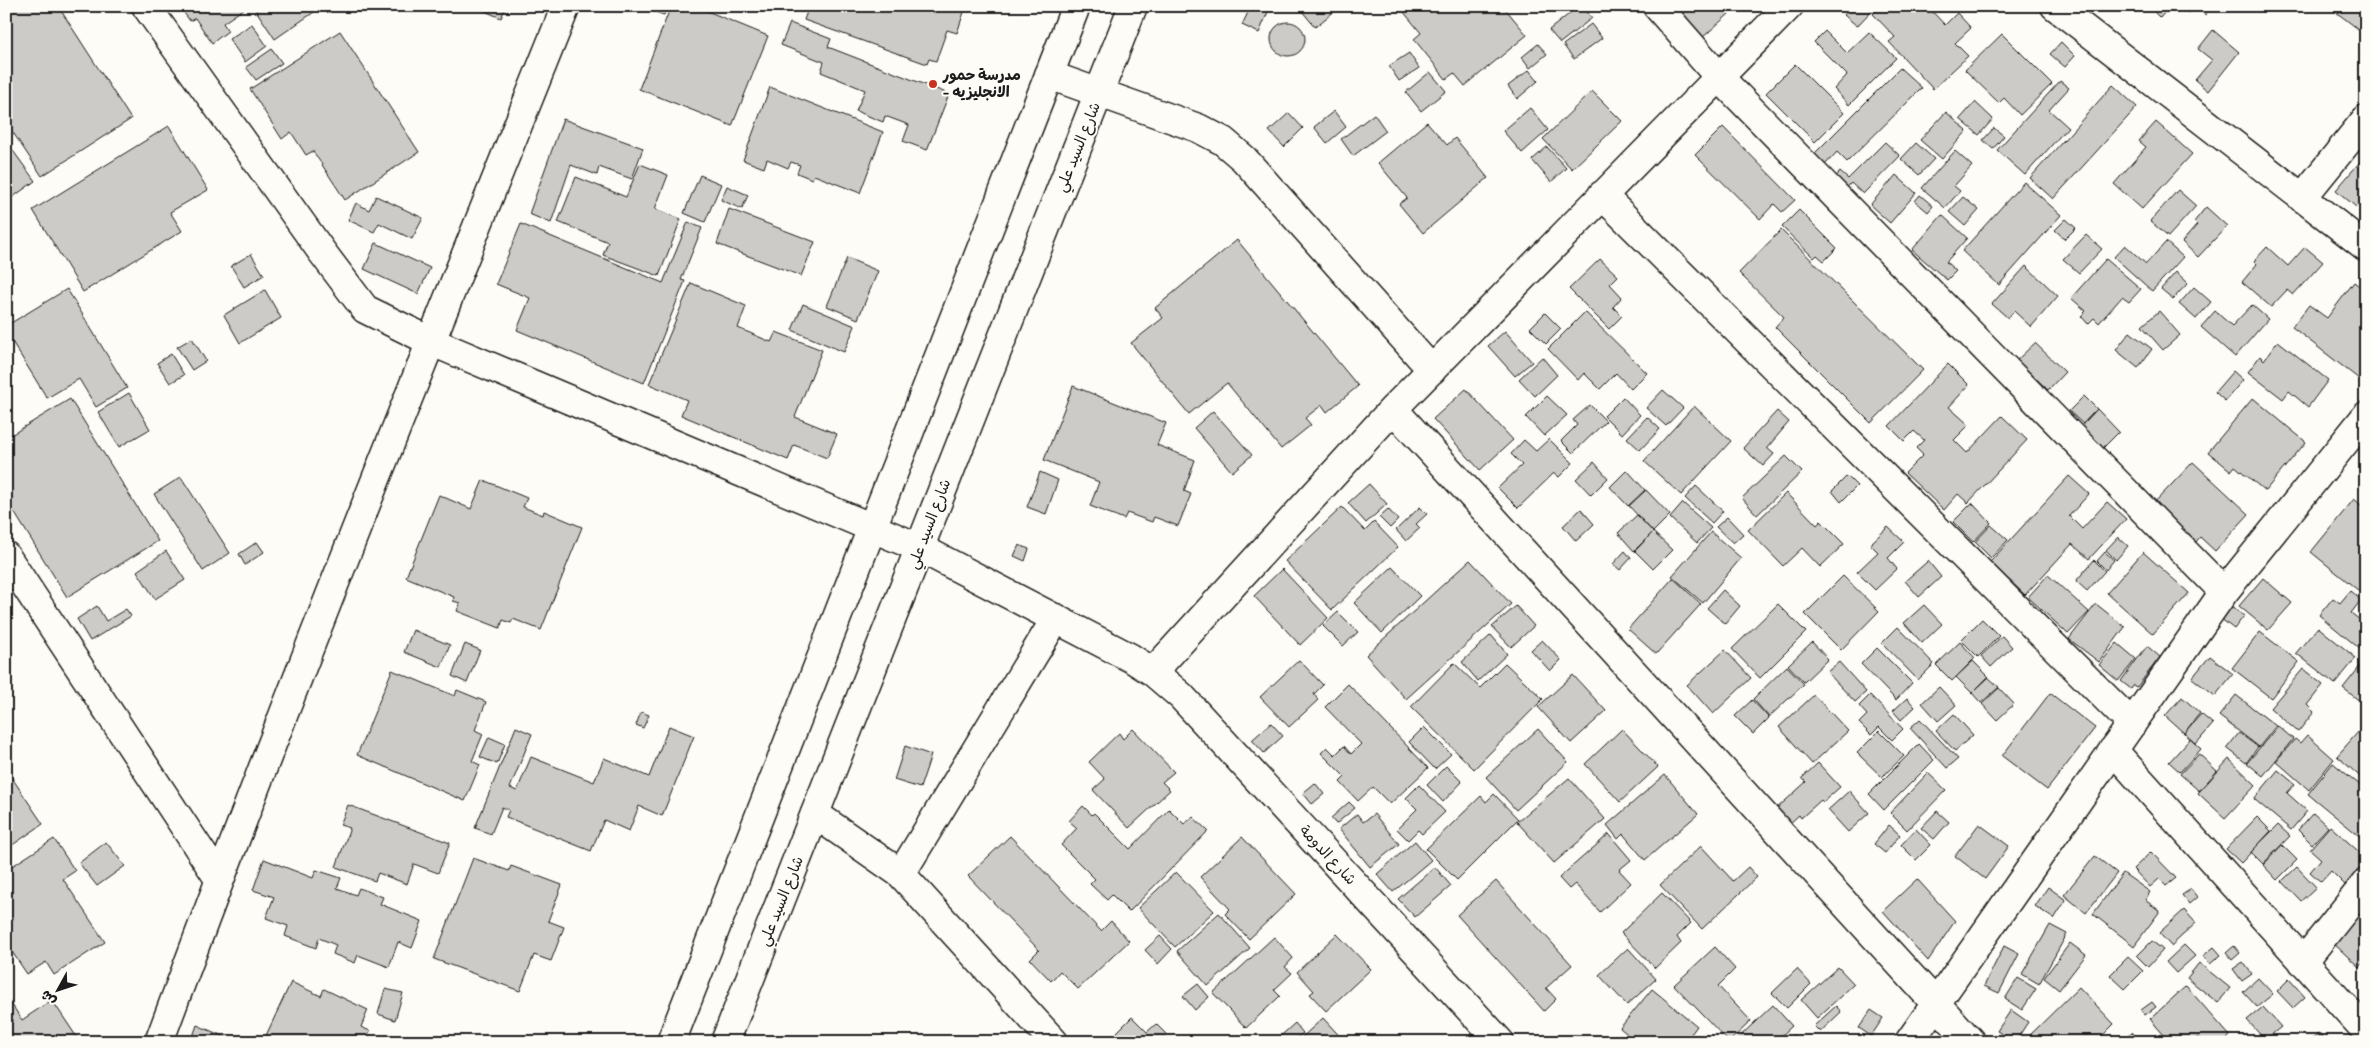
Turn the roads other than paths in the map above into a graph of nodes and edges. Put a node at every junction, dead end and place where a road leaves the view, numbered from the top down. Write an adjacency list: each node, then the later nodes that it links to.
1 (146, 6): 15 (street, شارع الدومة)
2 (566, 6): 15 (street)
3 (1076, 6): 8 (street)
4 (1133, 6): 10 (street, شارع السيد علي)
5 (1657, 6): 9 (street)
6 (1789, 6): 9 (street)
7 (2055, 6): 13 (street)
8 (1049, 74): 10 (street); 19 (street)
9 (1719, 77): 12 (street); 22 (street)
10 (1099, 92): 16 (street); 20 (street, شارع السيد علي)
11 (2366, 119): 13 (street)
12 (1602, 195): 16 (street); 25 (street)
13 (2302, 198): 14 (street)
14 (2366, 247)
15 (430, 341): 19 (street, شارع الدومة); 29 (street)
16 (1432, 370): 17 (street)
17 (1393, 409): 24 (street); 32 (street)
18 (2366, 416): 22 (street)
19 (873, 530): 20 (street, شارع الدومة); 35 (street)
20 (920, 548): 23 (street, شارع الدومة); 27 (street, شارع السيد علي)
21 (6, 556): 29 (street)
22 (2224, 592): 25 (street)
23 (1056, 618): 24 (street, شارع الدومة); 28 (street)
24 (1153, 672): 38 (street, شارع الدومة)
25 (2132, 724): 26 (street)
26 (2113, 750): 31 (street); 32 (street)
27 (815, 814): 28 (street); 36 (street, شارع السيد علي)
28 (901, 874): 37 (street)
29 (219, 879): 34 (street)
30 (2366, 883): 31 (street)
31 (2303, 962): 33 (street)
32 (1936, 1004): 39 (street); 40 (street)
33 (2366, 1031)
34 (158, 1042)
35 (671, 1042)
36 (725, 1042)
37 (1054, 1042)
38 (1500, 1042)
39 (1909, 1042)
40 (1971, 1042)

